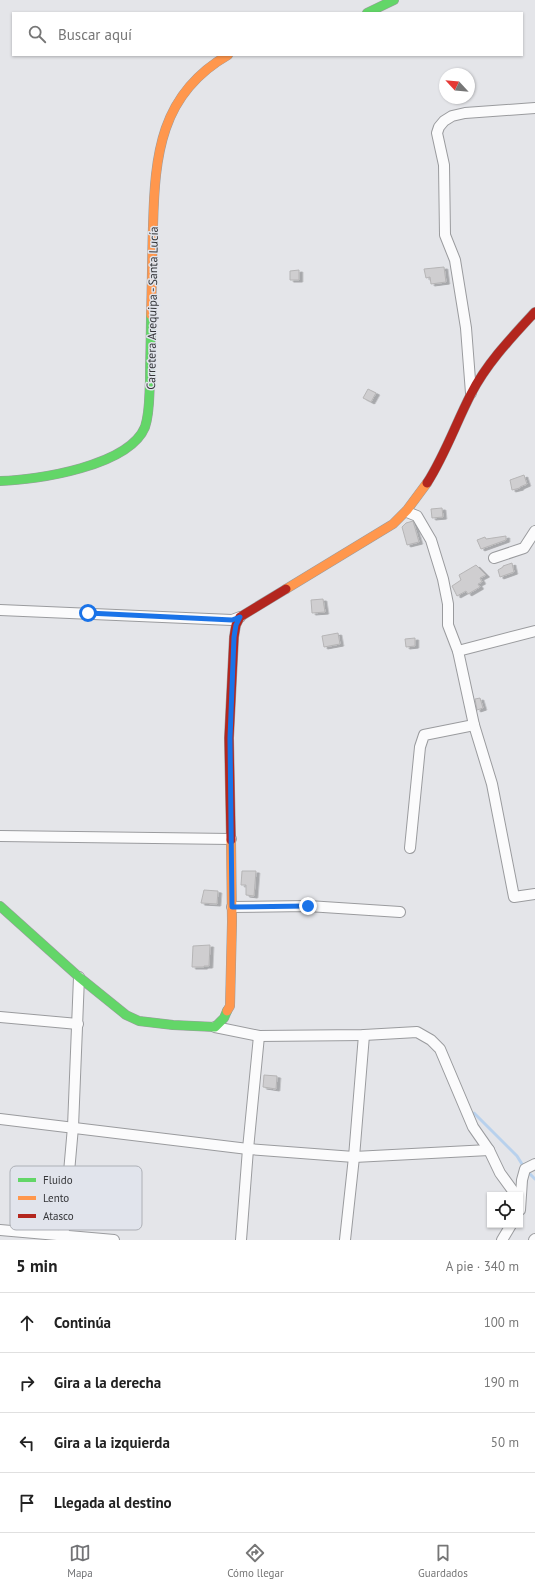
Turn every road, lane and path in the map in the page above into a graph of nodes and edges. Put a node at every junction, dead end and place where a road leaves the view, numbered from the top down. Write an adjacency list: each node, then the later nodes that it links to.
1 (394, 0): 2 (street)
2 (369, 12)
3 (226, 56): 7 (street, Carretera Arequipa - Santa Lucía)
4 (535, 108): 6 (street)
5 (535, 312): 6 (street)
6 (471, 393): 8 (street)
7 (0, 480)
8 (407, 512): 12 (street); 14 (street)
9 (535, 531): 10 (street)
10 (494, 558)
11 (0, 610): 12 (street)
12 (240, 617): 17 (street)
13 (535, 631): 14 (street)
14 (458, 651): 15 (street)
15 (474, 725): 18 (street); 19 (street)
16 (0, 836): 17 (street)
17 (231, 839): 21 (street)
18 (410, 848)
19 (535, 894)
20 (0, 906): 23 (street)
21 (232, 907): 22 (street); 26 (street)
22 (400, 912)
23 (79, 977): 25 (street); 26 (street)
24 (0, 1017): 25 (street)
25 (78, 1024): 30 (street)
26 (216, 1026): 28 (street)
27 (364, 1035): 28 (street); 32 (street); 33 (street)
28 (259, 1036): 31 (street)
29 (0, 1119): 30 (street)
30 (73, 1127): 31 (street); 35 (street)
31 (248, 1149): 33 (street); 42 (street)
32 (489, 1150): 33 (street); 36 (street)
33 (354, 1157): 43 (street)
34 (535, 1164): 37 (street)
35 (69, 1166)
36 (512, 1192)
37 (520, 1192)
38 (509, 1228): 44 (street)
39 (0, 1230): 40 (street)
40 (63, 1237): 41 (street)
41 (114, 1240)
42 (241, 1240)
43 (345, 1240)
44 (502, 1240)

